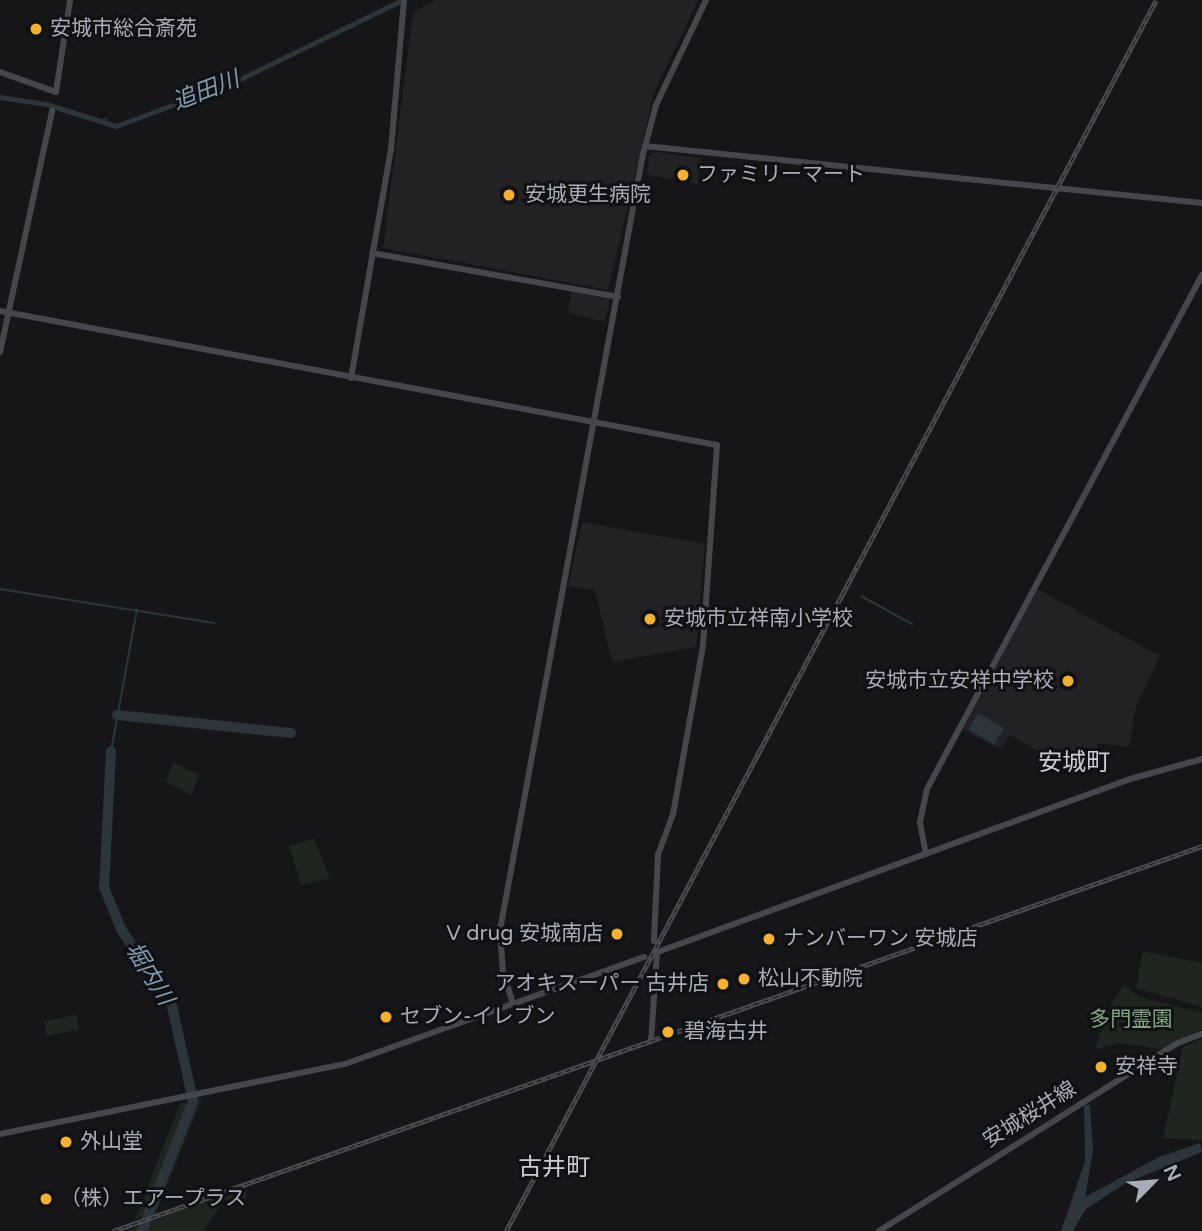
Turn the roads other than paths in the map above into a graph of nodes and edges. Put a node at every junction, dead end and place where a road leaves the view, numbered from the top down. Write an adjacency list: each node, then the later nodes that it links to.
1 (70, 0): 4 (street)
2 (706, 0): 6 (street)
3 (404, 1): 8 (street)
4 (0, 72)
5 (55, 102): 12 (street)
6 (645, 146): 7 (street); 10 (street)
7 (1202, 203)
8 (372, 253): 10 (street); 14 (street)
9 (1202, 275): 17 (street)
10 (618, 296): 15 (street)
11 (0, 312): 12 (street)
12 (10, 314): 13 (street); 14 (street)
13 (0, 352)
14 (351, 379): 15 (street)
15 (594, 421): 18 (street); 20 (street)
16 (1202, 760): 17 (street)
17 (926, 854): 22 (street)
18 (653, 941)
19 (644, 957): 20 (street)
20 (513, 1004): 23 (street)
21 (1202, 1034): 24 (street, 安城桜井線)
22 (651, 1041)
23 (0, 1134)
24 (880, 1231)

